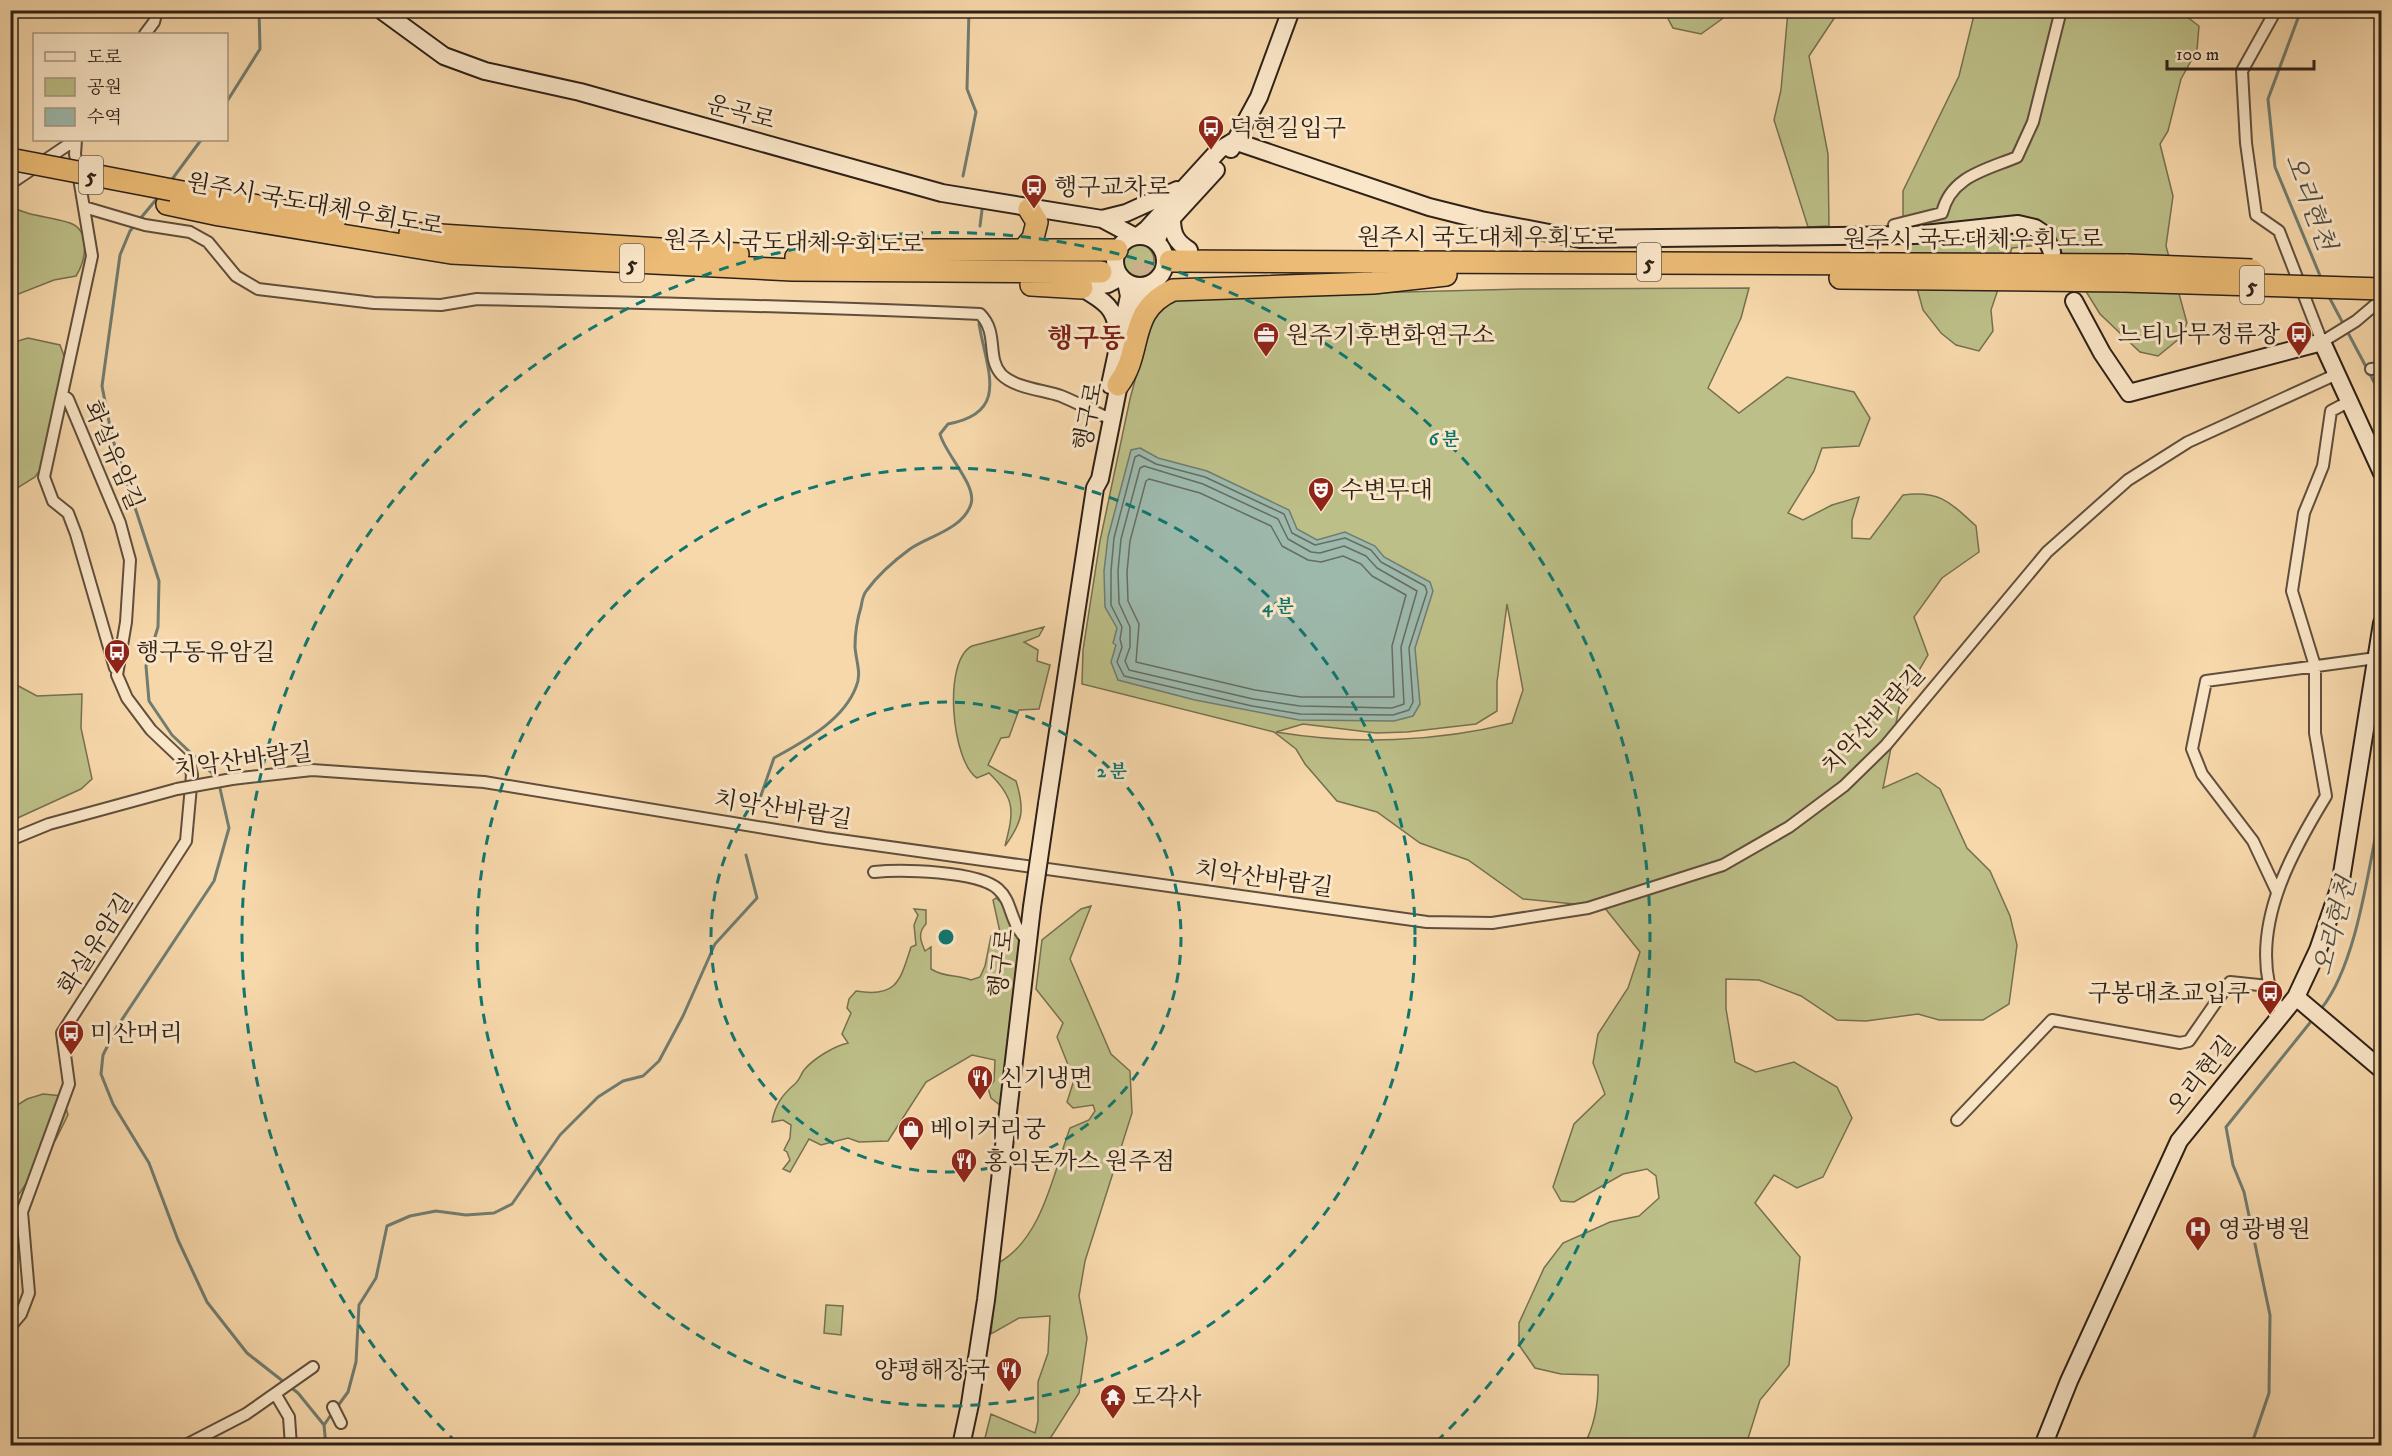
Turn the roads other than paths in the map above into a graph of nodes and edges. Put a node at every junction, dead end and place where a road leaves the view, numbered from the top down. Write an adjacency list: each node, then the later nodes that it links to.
1 (157, 10): 6 (street)
2 (381, 10): 16 (street, 운곡로)
3 (1290, 10): 9 (street)
4 (2061, 10): 19 (street)
5 (2276, 10): 33 (street)
6 (146, 33)
7 (74, 141): 12 (street)
8 (76, 141): 15 (street, 화실유암길)
9 (1234, 141): 13 (street); 18 (street); 19 (street)
10 (10, 159): 14 (highway, 5, bridge)
11 (10, 173): 14 (highway, 5)
12 (10, 184)
13 (1185, 187): 17 (street); 23 (street)
14 (169, 197): 24 (highway, 5)
15 (84, 207): 36 (street, 화실유암길); 38 (street)
16 (1029, 209): 17 (street, 운곡로); 20 (highway)
17 (1102, 219): 23 (street)
18 (1173, 219): 21 (street); 26 (street)
19 (1895, 236): 22 (street)
20 (1024, 249): 23 (highway); 24 (highway)
21 (1189, 249): 25 (highway); 26 (street)
22 (2052, 252)
23 (1120, 257): 24 (highway, 5); 26 (street); 26 (street); 29 (street); 35 (street, 행구로)
24 (794, 263): 29 (highway)
25 (1446, 267): 26 (highway, 원주시 국도대체우회도로 / 5); 27 (highway, 원주시 국도대체우회도로 / 5)
26 (1161, 269): 35 (highway)
27 (2126, 273): 28 (highway, 5, bridge); 30 (highway, 5, bridge)
28 (2382, 275)
29 (1082, 288): 35 (street)
30 (2382, 289)
31 (2382, 298): 33 (street)
32 (2074, 301): 33 (street)
33 (2327, 338): 34 (street)
34 (2337, 374): 37 (street); 45 (street, 치악산바람길, bridge)
35 (1114, 384): 38 (street, 행구로); 40 (street, 행구로)
36 (63, 395): 44 (street, 화실유암길); 44 (street, 화실유암길)
37 (2350, 401): 39 (street); 43 (street)
38 (1104, 416): 40 (street, 행구로)
39 (2382, 472)
40 (1095, 488): 48 (street, 행구로, bridge)
41 (2382, 623): 42 (street, 오리현길)
42 (2376, 658): 43 (street); 50 (street, 오리현길)
43 (2315, 666): 47 (street); 47 (street)
44 (117, 675): 54 (street, 화실유암길)
45 (10, 840)
46 (874, 872): 48 (street)
47 (2277, 892): 49 (street)
48 (1028, 941): 61 (street, 행구로)
49 (2269, 986): 51 (street); 53 (street)
50 (2301, 1002): 51 (street, 오리현길); 52 (street)
51 (2282, 1013): 62 (street, 오리현길)
52 (2382, 1070)
53 (1957, 1120)
54 (10, 1327)
55 (310, 1370): 56 (street)
56 (276, 1395): 59 (street); 60 (street)
57 (333, 1407): 58 (street)
58 (341, 1423)
59 (184, 1446)
60 (291, 1446)
61 (961, 1446)
62 (2043, 1446)

